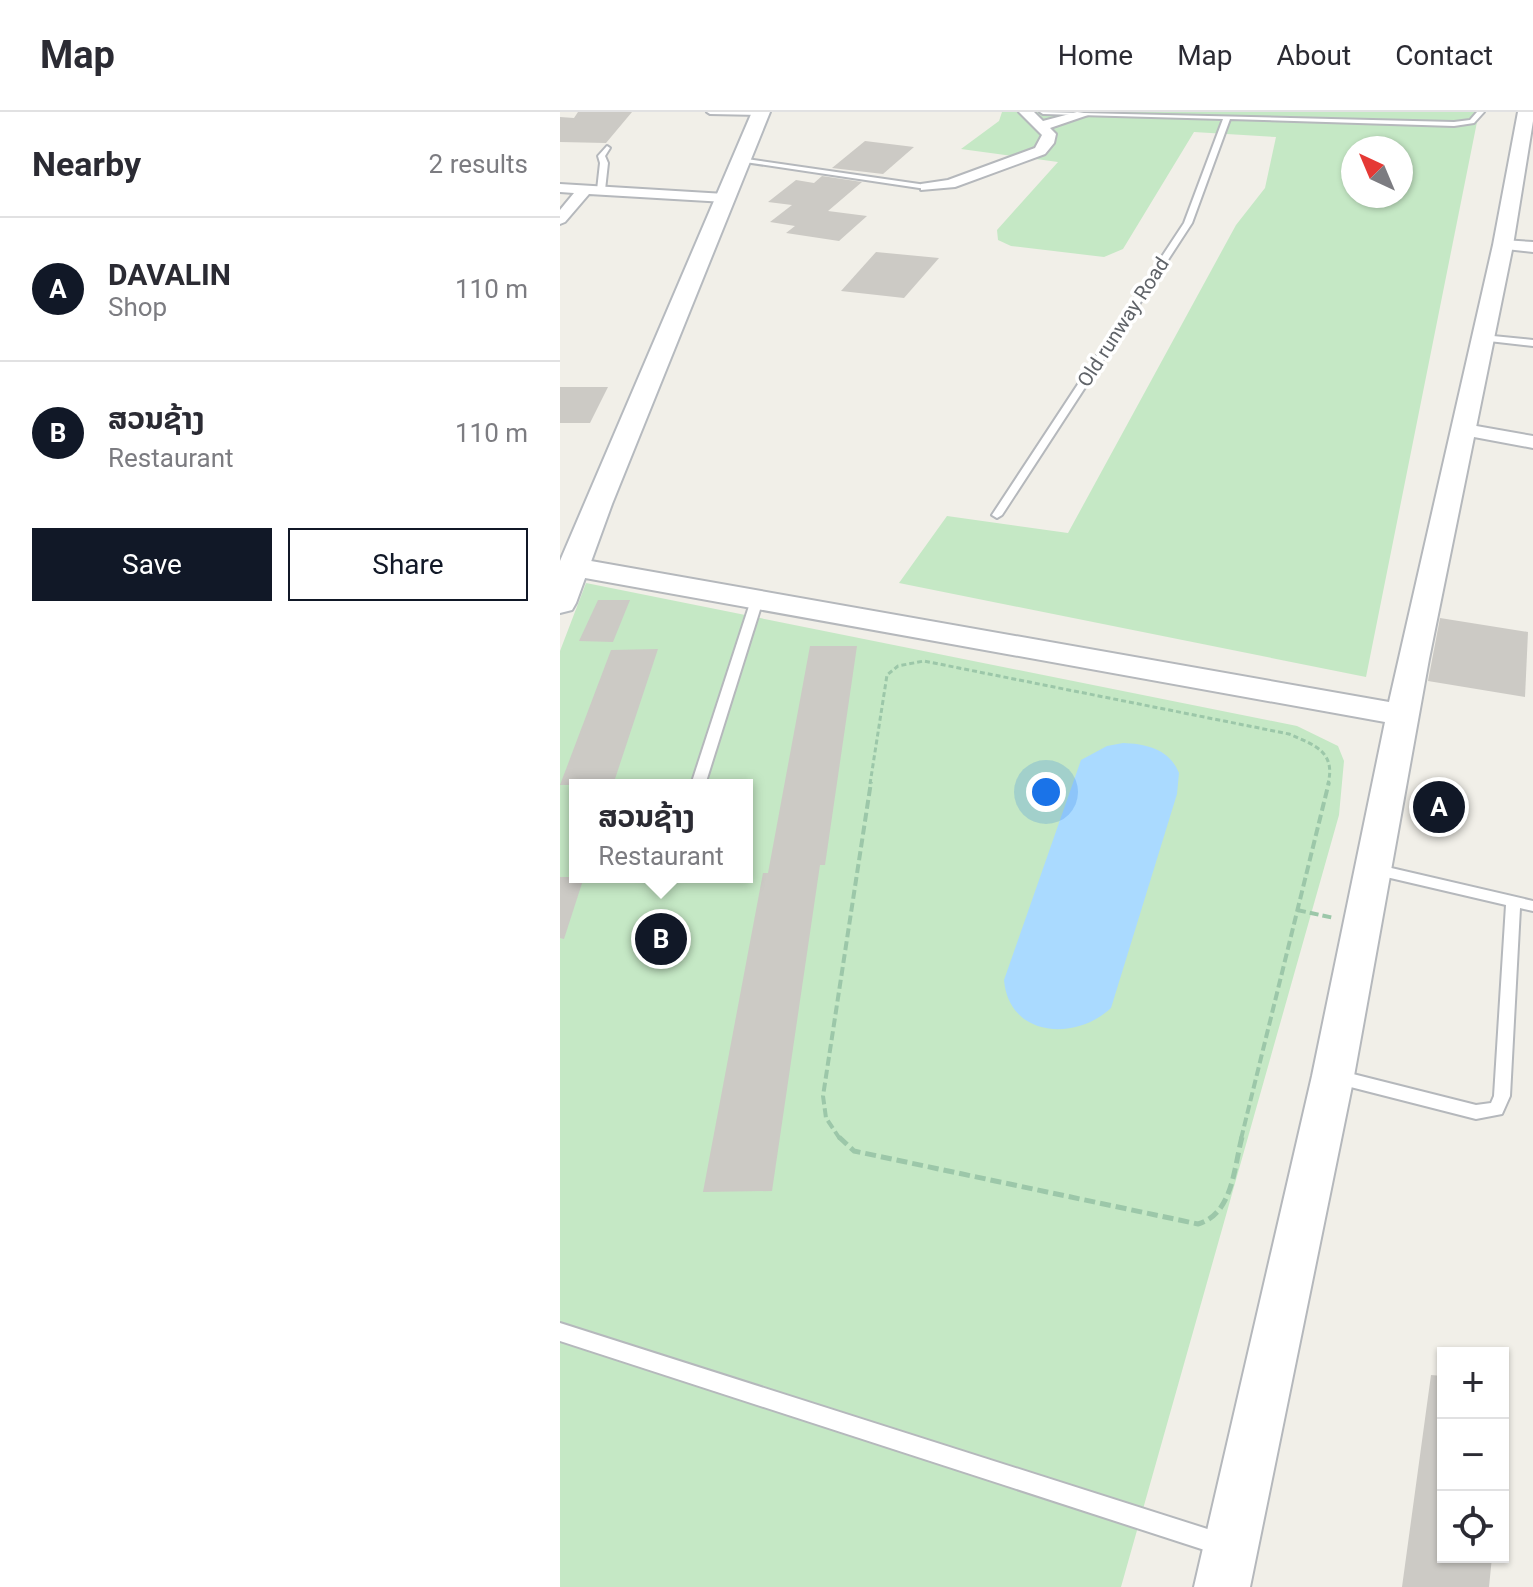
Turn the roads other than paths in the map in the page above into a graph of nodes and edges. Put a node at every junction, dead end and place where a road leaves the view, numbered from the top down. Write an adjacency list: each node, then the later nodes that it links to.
1 (710, 112): 5 (lane)
2 (1026, 112): 8 (street)
3 (1481, 112): 7 (lane)
4 (1526, 112): 16 (street)
5 (760, 113): 10 (main road)
6 (1084, 114): 7 (lane); 8 (street)
7 (1227, 118): 21 (lane, Old runway Road)
8 (1043, 119): 11 (street)
9 (607, 148): 13 (lane)
10 (740, 160): 11 (lane); 14 (main road)
11 (926, 187)
12 (560, 188): 13 (street)
13 (593, 189): 14 (street); 15 (street)
14 (725, 198): 22 (main road)
15 (562, 215)
16 (1518, 246): 17 (street)
17 (1483, 338): 18 (lane); 19 (street)
18 (1533, 339)
19 (1465, 430): 20 (street); 25 (street)
20 (1533, 442)
21 (997, 515)
22 (574, 567): 23 (street); 24 (main road)
23 (757, 600): 25 (street); 26 (lane)
24 (560, 603)
25 (1402, 715): 27 (street)
26 (700, 779)
27 (1374, 869): 28 (lane); 30 (street)
28 (1513, 902): 29 (lane); 30 (lane)
29 (1533, 906)
30 (1333, 1076): 32 (street)
31 (560, 1332): 32 (lane)
32 (1232, 1547): 33 (street)
33 (1222, 1587)

